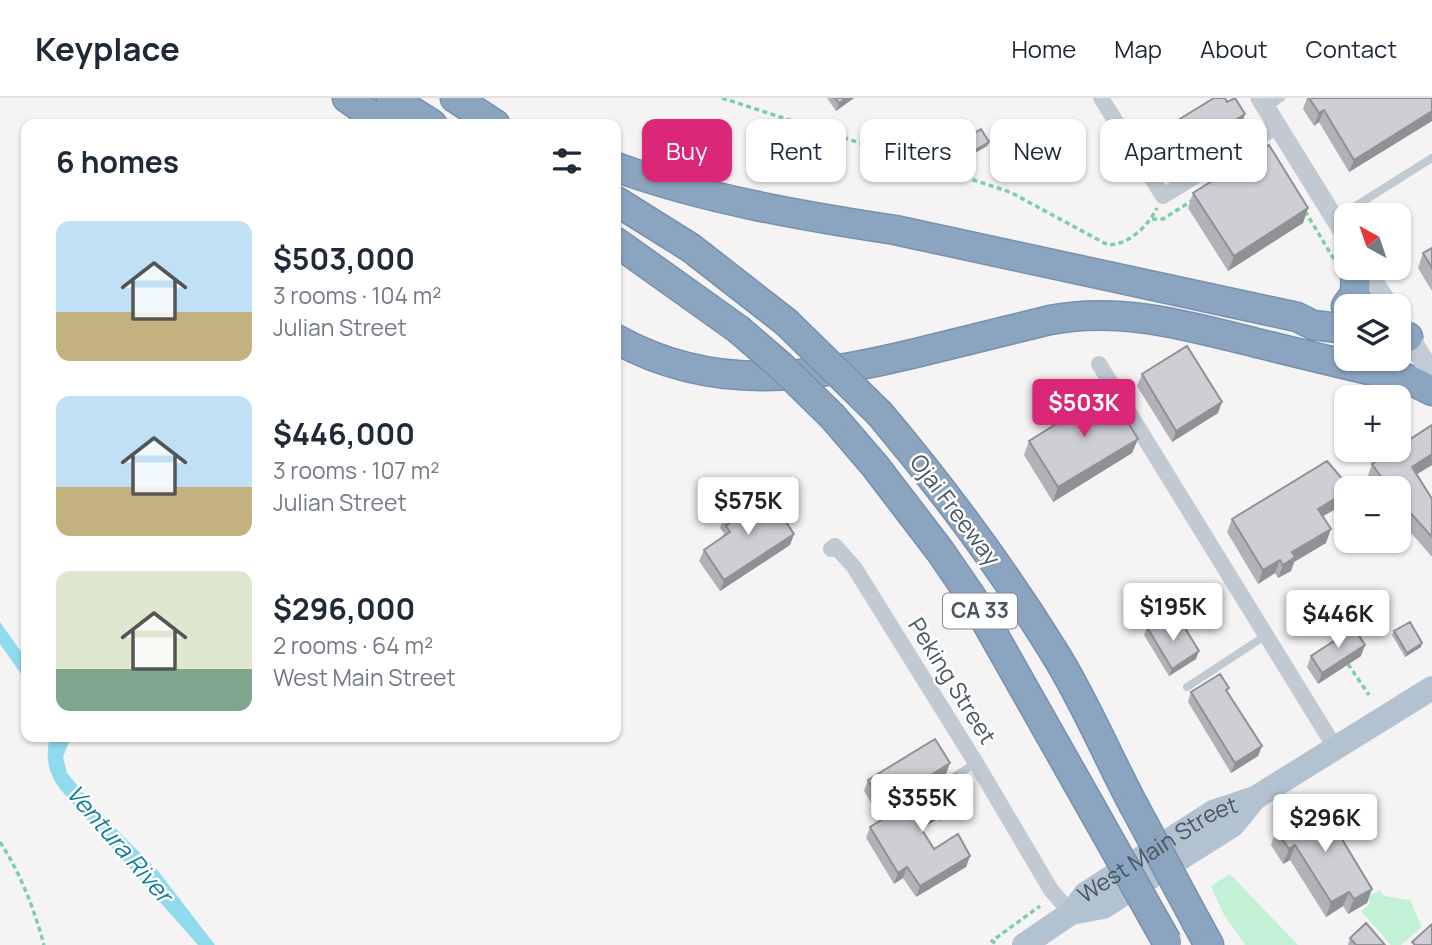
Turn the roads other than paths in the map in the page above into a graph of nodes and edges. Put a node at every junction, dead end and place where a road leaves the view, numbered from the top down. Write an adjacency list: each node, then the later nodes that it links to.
1 (347, 98): 6 (highway)
2 (391, 98): 7 (highway)
3 (455, 98): 8 (highway)
4 (1101, 98): 9 (street)
5 (1269, 101): 9 (street)
6 (377, 119)
7 (424, 119)
8 (487, 119)
9 (1277, 126): 14 (street)
10 (1432, 158): 12 (lane)
11 (621, 169): 17 (highway)
12 (1360, 203)
13 (621, 204): 34 (highway, Ojai Freeway / CA 33, bridge)
14 (1334, 217)
15 (621, 246): 35 (highway, Ojai Freeway / CA 33, bridge)
16 (1334, 315): 17 (highway)
17 (1297, 317): 18 (highway)
18 (1334, 328)
19 (621, 341): 22 (highway)
20 (1411, 345): 24 (main road)
21 (1334, 356): 22 (highway)
22 (1318, 358): 25 (highway)
23 (1099, 364): 27 (street)
24 (1432, 374)
25 (1432, 391)
26 (833, 548): 31 (street, Peking Street)
27 (1265, 636): 28 (lane); 30 (street)
28 (1187, 687)
29 (1432, 688): 30 (main road, West Main Street)
30 (1336, 748): 33 (main road, West Main Street)
31 (976, 763): 32 (lane); 33 (street, Peking Street)
32 (943, 784)
33 (1071, 913): 36 (main road, West Main Street)
34 (1203, 934)
35 (1168, 943)
36 (1024, 945)

